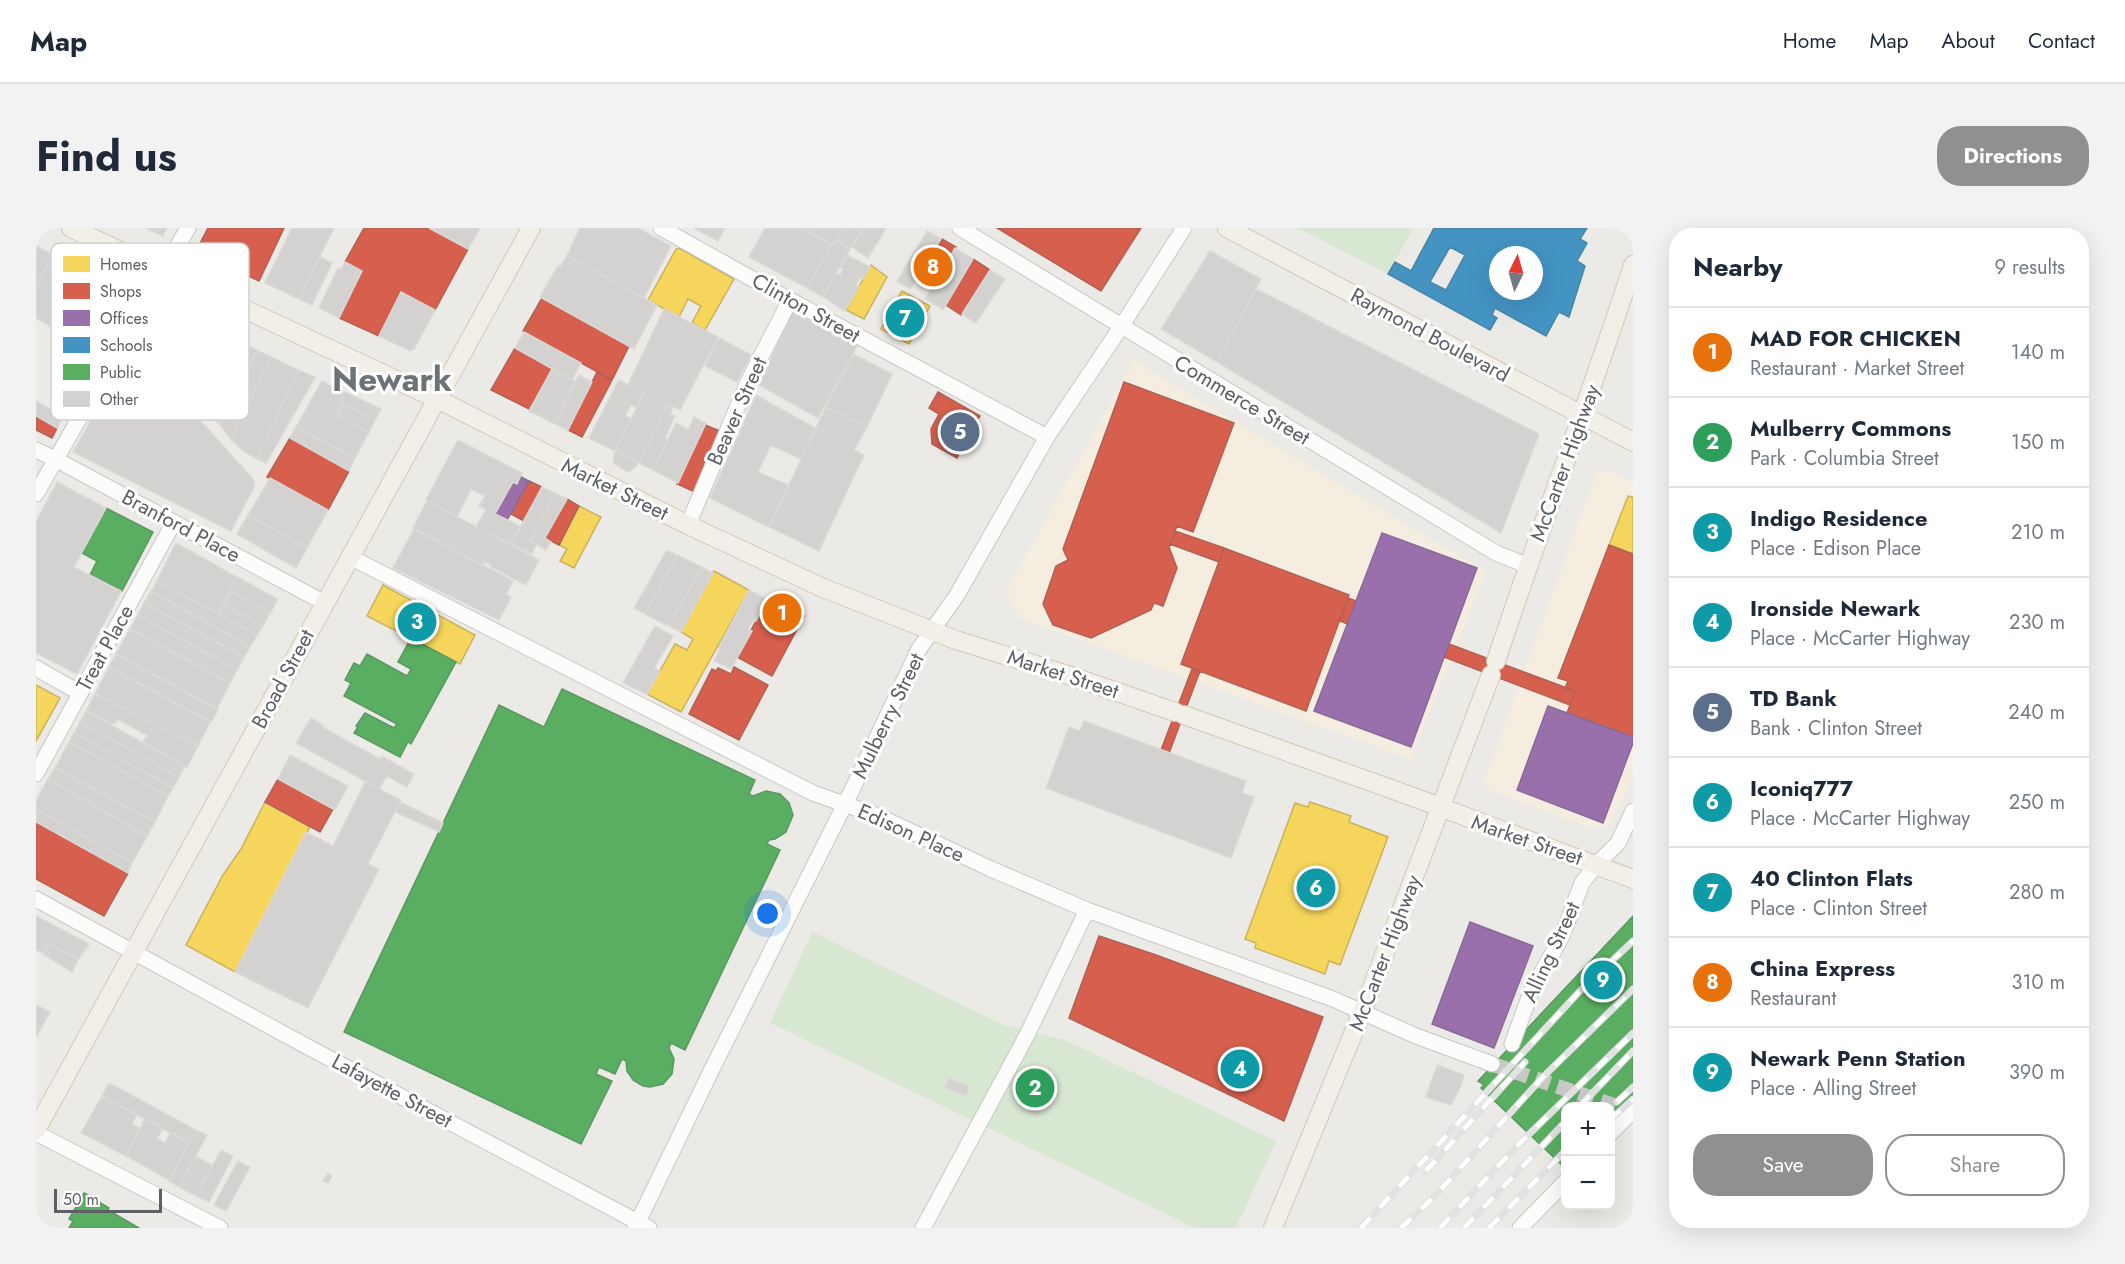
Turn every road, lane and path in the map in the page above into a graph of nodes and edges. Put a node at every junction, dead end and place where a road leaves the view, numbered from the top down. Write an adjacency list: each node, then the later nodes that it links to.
1 (71, 228): 8 (main road, Market Street)
2 (188, 228): 9 (street)
3 (531, 228): 14 (main road, Broad Street)
4 (661, 228): 11 (street, Clinton Street)
5 (960, 228): 13 (street, Commerce Street)
6 (1184, 228): 13 (street, Mulberry Street)
7 (1227, 228): 15 (main road, Raymond Boulevard)
8 (103, 243)
9 (180, 243)
10 (1633, 264): 15 (main road, McCarter Highway)
11 (790, 300): 17 (street, Clinton Street); 23 (street, Beaver Street)
12 (249, 312): 14 (main road, Market Street)
13 (1121, 327): 17 (street, Mulberry Street); 25 (street, Commerce Street)
14 (437, 399): 23 (main road, Market Street); 24 (main road, Broad Street)
15 (1582, 417): 18 (main road, Raymond Boulevard); 25 (main road, McCarter Highway)
16 (79, 420): 20 (street)
17 (1047, 437): 27 (street, Mulberry Street)
18 (1633, 442)
19 (36, 450): 20 (street, Branford Place)
20 (56, 459): 21 (street); 22 (street, Branford Place)
21 (36, 494)
22 (174, 522): 26 (street, Branford Place); 29 (street, Treat Place)
23 (688, 525): 27 (main road, Market Street)
24 (350, 557): 26 (main road, Broad Street); 31 (street, Edison Place)
25 (1528, 566): 32 (main road, McCarter Highway)
26 (325, 603): 38 (main road, Broad Street)
27 (931, 631): 31 (street, Mulberry Street); 32 (main road, Market Street)
28 (36, 668): 29 (street)
29 (80, 693): 30 (street, Treat Place)
30 (36, 774)
31 (844, 804): 37 (street, Edison Place); 46 (street, Mulberry Street)
32 (1440, 808): 34 (main road, Market Street); 39 (main road, McCarter Highway)
33 (1633, 811): 34 (street, Alling Street)
34 (1596, 864): 35 (main road, Market Street); 40 (street, Alling Street)
35 (1633, 879)
36 (36, 898): 38 (street, Lafayette Street)
37 (1088, 910): 39 (street, Edison Place); 48 (street)
38 (135, 952): 44 (main road, Broad Street); 46 (street, Lafayette Street)
39 (1362, 1013): 41 (street, Edison Place); 49 (main road, McCarter Highway)
40 (1512, 1044)
41 (1492, 1064)
42 (1632, 1111): 43 (street)
43 (1615, 1130)
44 (36, 1132): 47 (street)
45 (1561, 1186): 50 (street)
46 (641, 1226)
47 (220, 1228)
48 (923, 1228)
49 (1273, 1228)
50 (1520, 1228)

